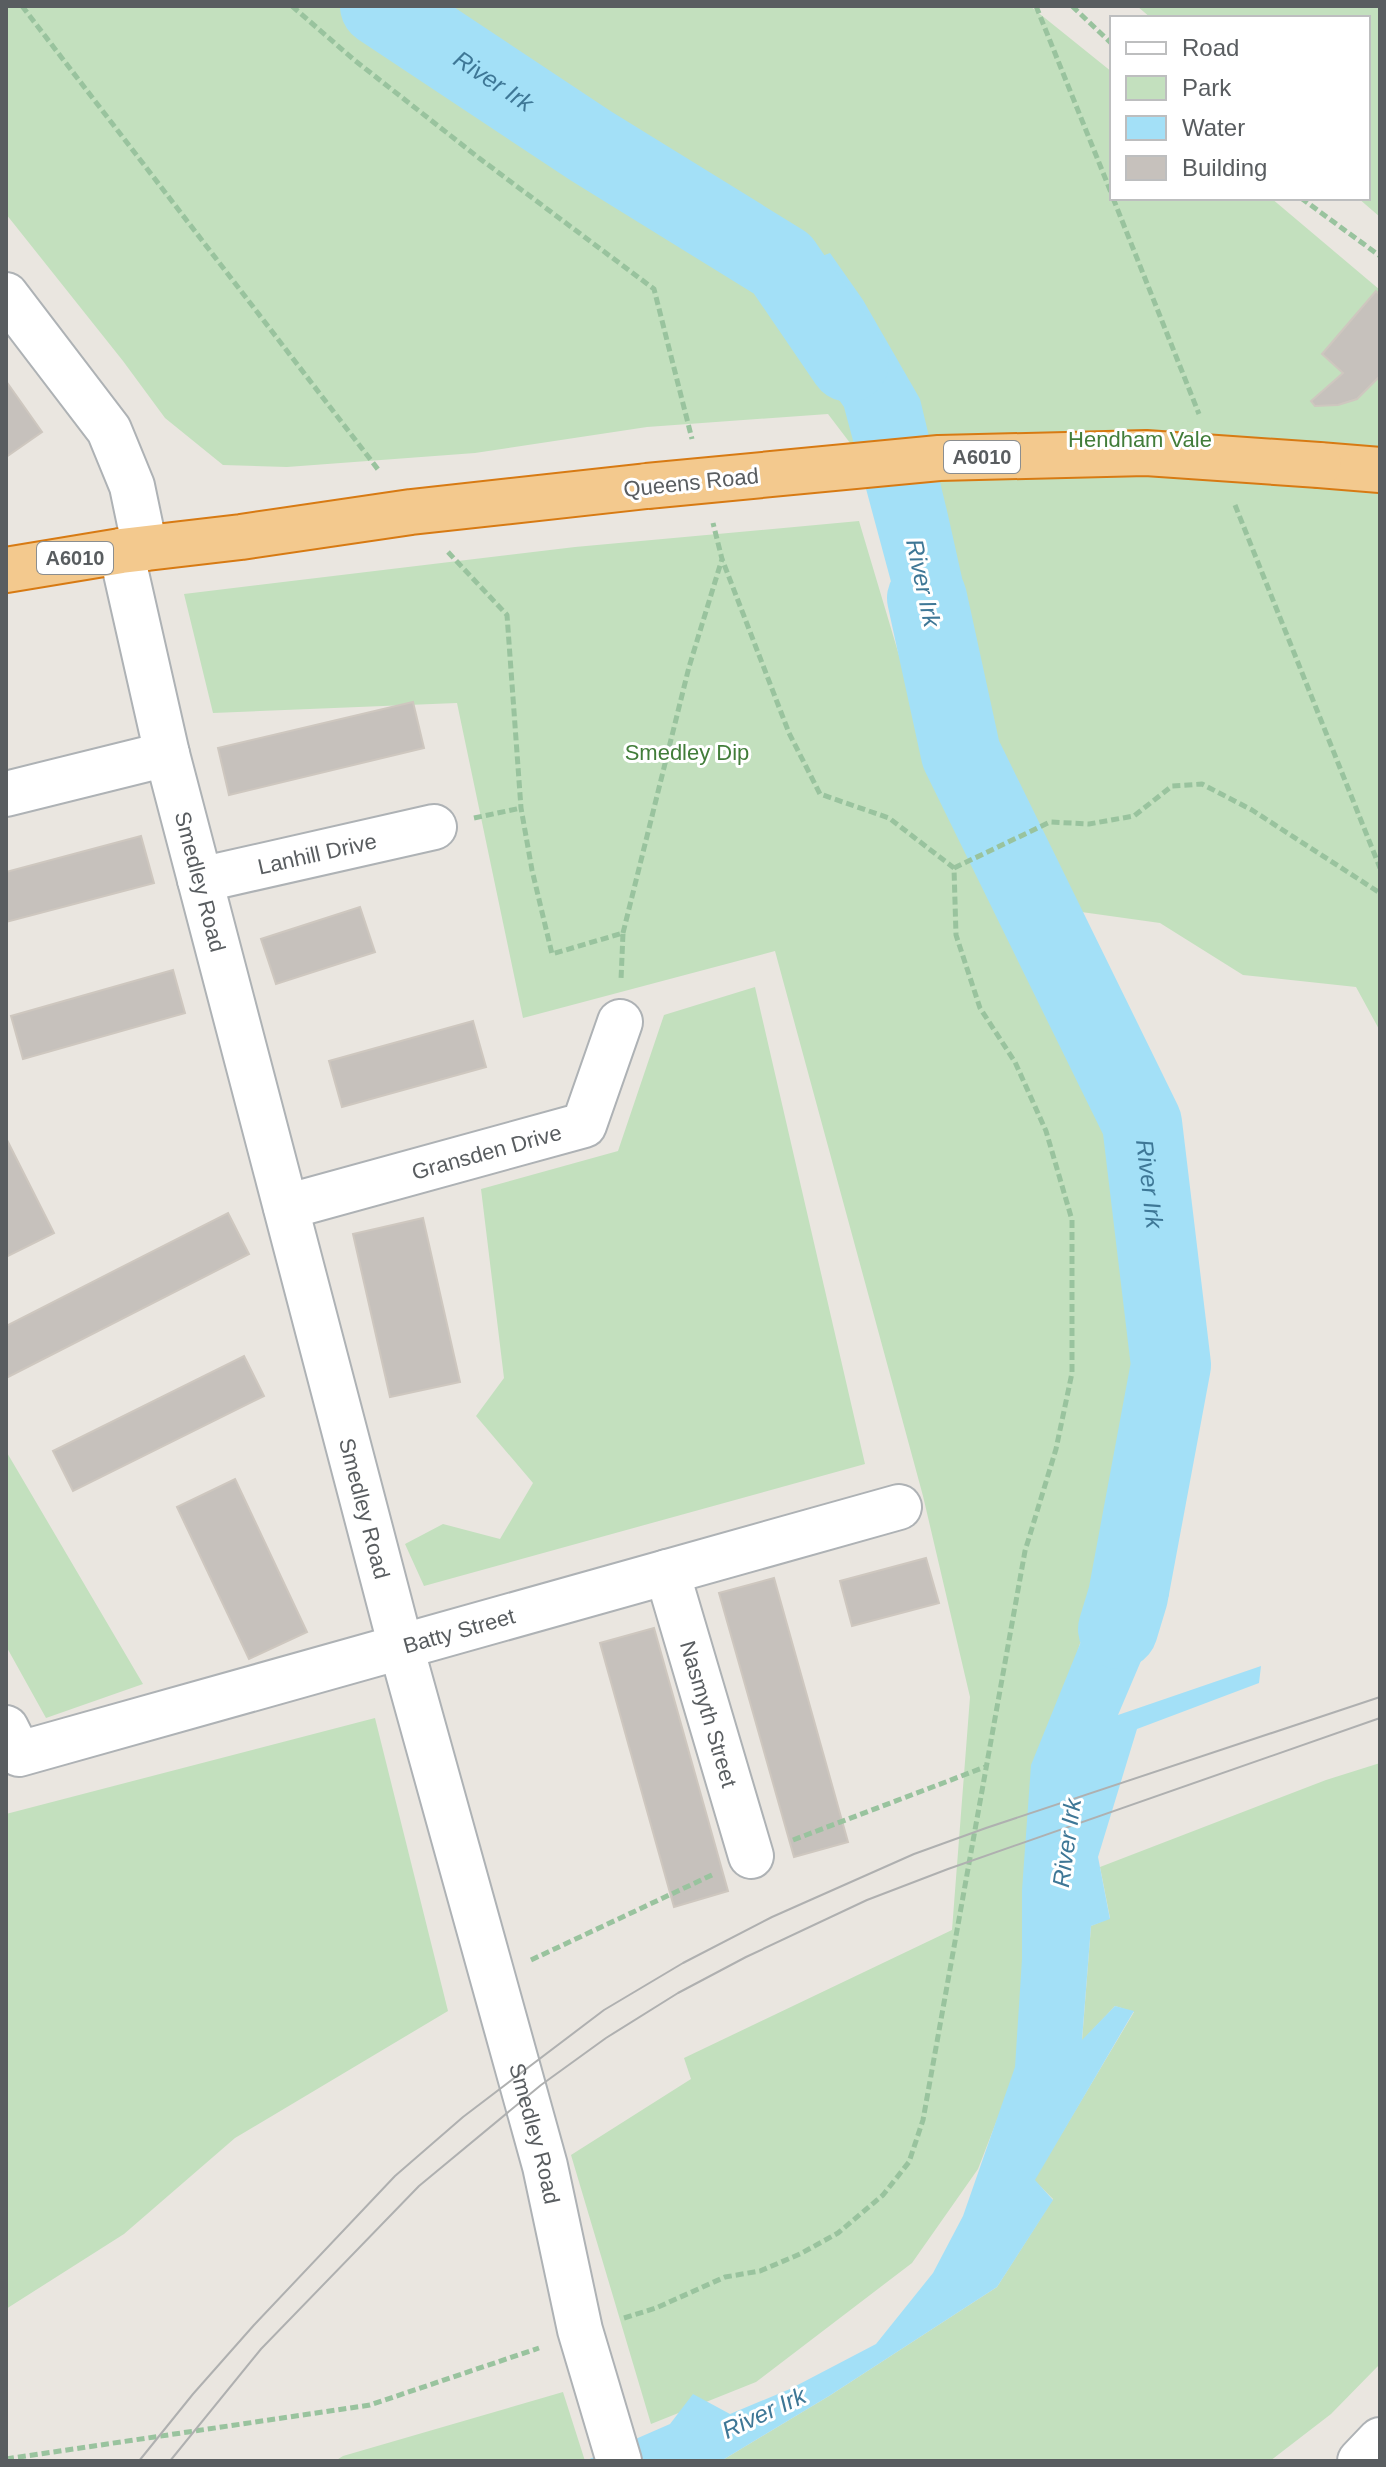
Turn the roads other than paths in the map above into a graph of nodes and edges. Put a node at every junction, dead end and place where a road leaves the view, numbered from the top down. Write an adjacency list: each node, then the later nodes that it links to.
1 (6, 295): 3 (street, Smedley Road)
2 (1380, 470): 3 (highway, Queens Road / A6010, bridge)
3 (133, 549): 4 (highway, Queens Road / A6010); 5 (street, Smedley Road)
4 (6, 570)
5 (167, 754): 6 (street); 8 (street, Smedley Road)
6 (6, 794)
7 (434, 827): 8 (street, Lanhill Drive)
8 (200, 880): 10 (street, Smedley Road)
9 (620, 1022): 10 (street, Gransden Drive)
10 (286, 1207): 13 (street, Smedley Road)
11 (899, 1507): 12 (street, Batty Street)
12 (667, 1572): 13 (street, Batty Street); 15 (street, Nasmyth Street)
13 (401, 1647): 14 (street, Batty Street); 17 (street, Smedley Road)
14 (12, 1741)
15 (751, 1856)
16 (1380, 2440): 18 (street)
17 (619, 2461)
18 (1360, 2461)

